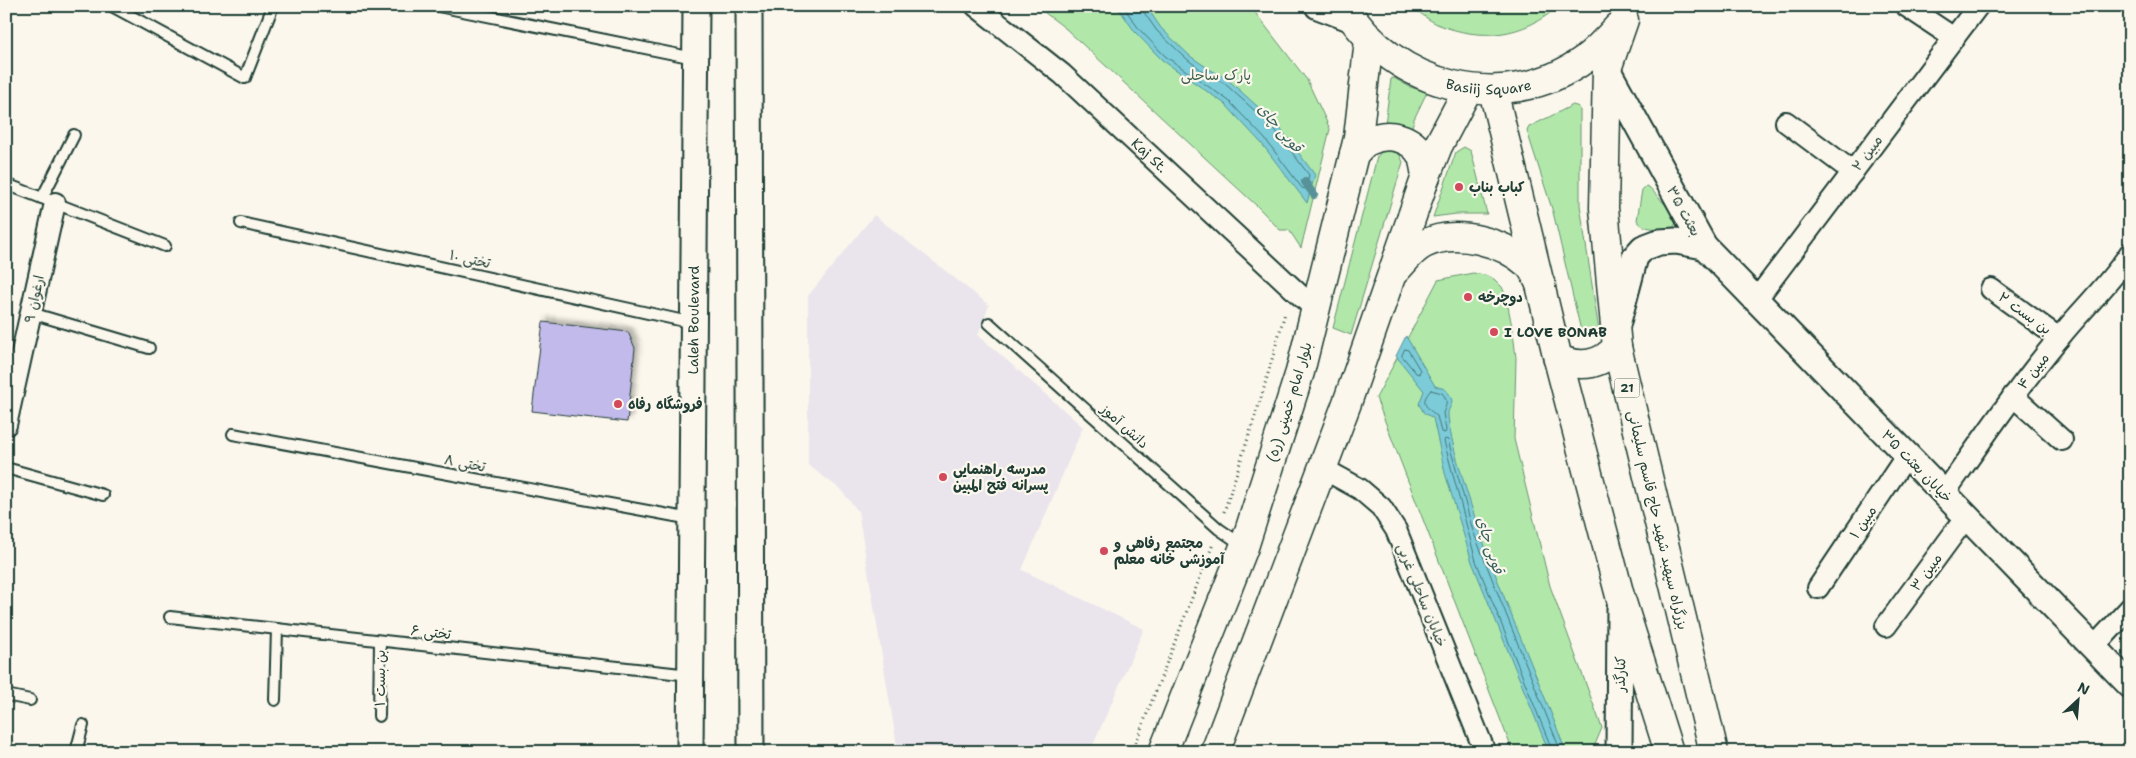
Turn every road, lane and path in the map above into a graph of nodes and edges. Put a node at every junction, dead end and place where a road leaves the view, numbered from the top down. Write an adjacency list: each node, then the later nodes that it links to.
1 (112, 6): 2 (lane)
2 (273, 6)
3 (438, 6): 14 (lane)
4 (696, 6): 14 (street, Laleh Boulevard)
5 (749, 6): 69 (street)
6 (976, 6): 32 (street, Kaj St.)
7 (1318, 6): 10 (street)
8 (1906, 6): 12 (street)
9 (1978, 6): 12 (street, مبین ۲)
10 (1348, 13): 13 (main road, Basiij Square / 21)
11 (1628, 13): 15 (main road, بزرگراه سپهبد شهید حاج قاسم سلیمانی / 21); 16 (main road, Basiij Square / 21)
12 (1954, 38): 20 (street, مبین ۲)
13 (1370, 40): 16 (main road, Basiij Square / 21); 19 (main road, بلوار امام خمینی (ره))
14 (695, 58): 34 (street, Laleh Boulevard)
15 (1607, 69): 26 (street, بعثت ۳۵); 37 (main road, بزرگراه سپهبد شهید حاج قاسم سلیمانی / 21)
16 (1481, 89): 21 (main road); 29 (main road)
17 (1786, 122): 20 (street)
18 (74, 134): 23 (lane)
19 (1354, 154): 21 (main road); 32 (main road, بلوار امام خمینی (ره))
20 (1853, 172): 31 (street, مبین ۲)
21 (1426, 176): 28 (main road)
22 (6, 184): 23 (lane)
23 (49, 200): 25 (lane); 33 (street, ارغوان ۹)
24 (241, 223): 34 (lane, تختی ۱۰)
25 (164, 246)
26 (1704, 246): 31 (street, خیابان بعثت ۳۵); 37 (street, بعثت ۳۵)
27 (2127, 264): 36 (street, مبین ۴)
28 (1393, 273): 29 (main road); 46 (main road)
29 (1541, 285): 39 (main road)
30 (1991, 288): 36 (street, بن بست ۲)
31 (1756, 300): 44 (street, خیابان بعثت ۳۵)
32 (1316, 310): 51 (main road, بلوار امام خمینی (ره))
33 (31, 313): 38 (lane); 41 (street, ارغوان ۹)
34 (693, 323): 50 (street, Laleh Boulevard)
35 (989, 323): 51 (lane, دانش آموز)
36 (2059, 338): 40 (street, مبین ۴)
37 (1616, 339): 39 (main road); 75 (main road, بزرگراه سپهبد شهید حاج قاسم سلیمانی / 21)
38 (149, 348)
39 (1558, 359): 53 (main road)
40 (2013, 396): 43 (street); 47 (street, مبین ۴)
41 (6, 425)
42 (233, 434): 50 (lane, تختی ۸)
43 (2062, 440)
44 (1906, 455): 47 (street, خیابان بعثت ۳۵); 52 (street, مبین ۱)
45 (6, 468): 48 (lane)
46 (1322, 468): 71 (main road); 72 (street, خیابان ساحلی غربی)
47 (1944, 494): 49 (street, خیابان بعثت ۳۵)
48 (103, 495)
49 (1966, 517): 56 (street, مبین ۳); 59 (street, خیابان بعثت ۳۵)
50 (691, 519): 60 (street, Laleh Boulevard)
51 (1244, 547): 70 (main road, بلوار امام خمینی (ره))
52 (1818, 588)
53 (1620, 596): 73 (street, کنارگذر); 74 (main road)
54 (2130, 608): 59 (street)
55 (170, 617): 57 (lane, تختی ۶)
56 (1886, 626)
57 (277, 629): 58 (lane, تختی ۶); 64 (lane)
58 (380, 641): 60 (lane, تختی ۶); 65 (lane, بن بست ۱)
59 (2093, 648): 61 (street, خیابان بعثت ۳۵)
60 (690, 675): 68 (street, Laleh Boulevard)
61 (2130, 686)
62 (6, 695): 63 (lane)
63 (30, 700)
64 (274, 700)
65 (379, 716)
66 (83, 725): 67 (lane)
67 (76, 752)
68 (690, 752)
69 (751, 752)
70 (1163, 752)
71 (1215, 752)
72 (1485, 752)
73 (1619, 752)
74 (1669, 752)
75 (1714, 752)

